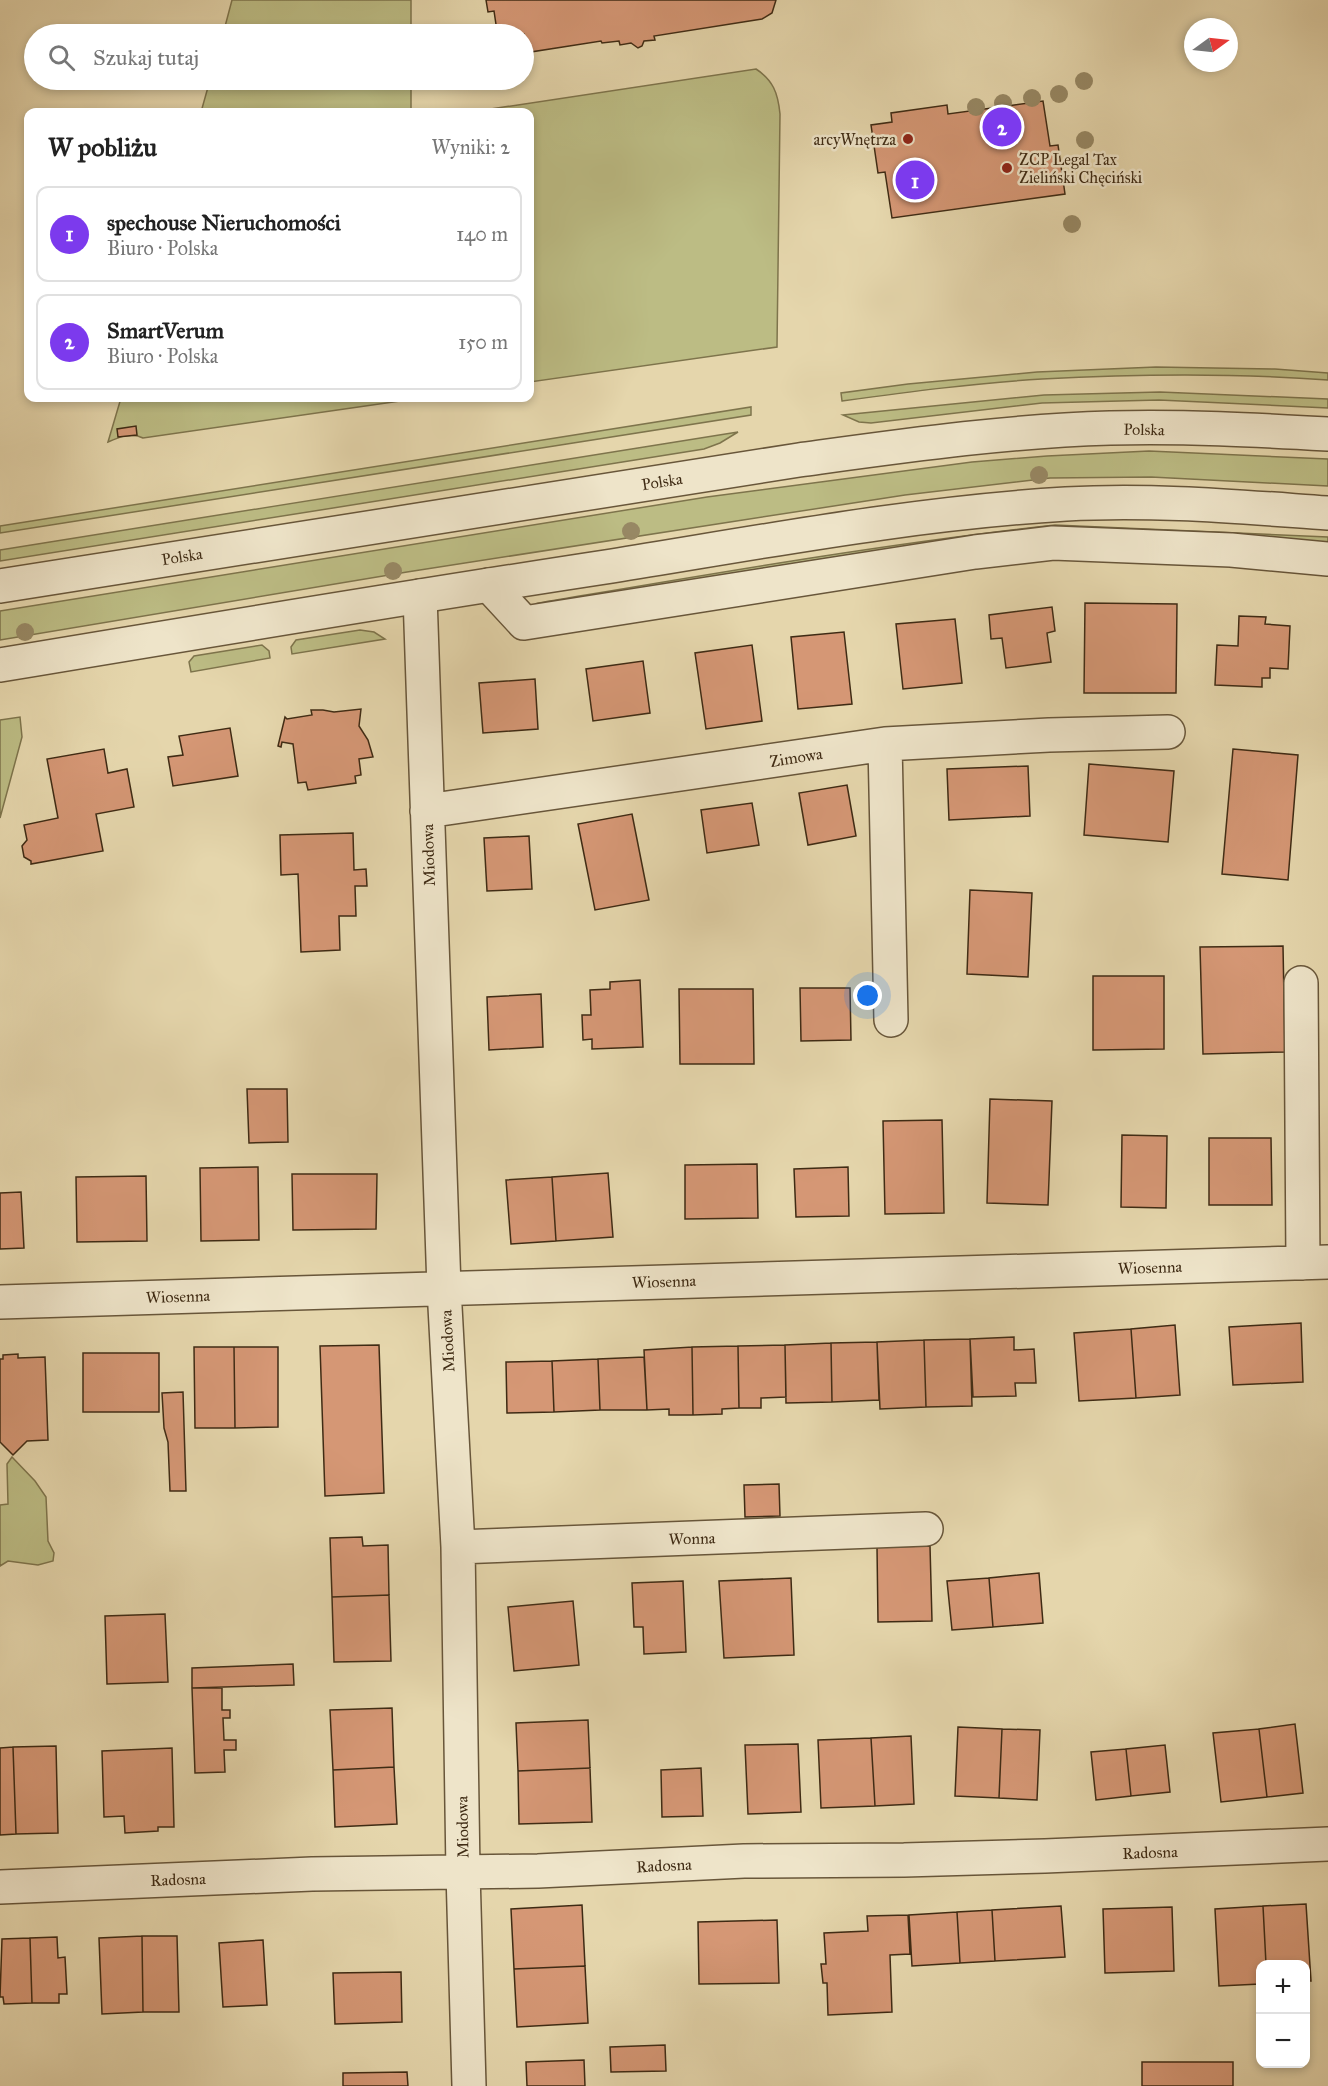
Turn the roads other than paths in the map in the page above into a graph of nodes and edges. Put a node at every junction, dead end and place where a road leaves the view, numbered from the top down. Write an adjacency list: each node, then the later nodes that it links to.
1 (1328, 434): 5 (street, Polska)
2 (1328, 513): 4 (street)
3 (1328, 559): 4 (street)
4 (489, 585): 6 (street)
5 (0, 586)
6 (420, 596): 7 (street); 10 (street, Miodowa)
7 (0, 665)
8 (1168, 732): 9 (street, Zimowa)
9 (885, 744): 10 (street, Zimowa); 12 (street)
10 (427, 811): 14 (street, Miodowa)
11 (1301, 983): 13 (street)
12 (891, 1020)
13 (1315, 1262): 14 (street, Wiosenna)
14 (444, 1287): 15 (street, Wiosenna); 17 (street, Miodowa)
15 (0, 1302)
16 (926, 1529): 17 (street, Wonna)
17 (458, 1547): 19 (street, Miodowa)
18 (1328, 1844): 19 (street, Radosna)
19 (463, 1872): 20 (street, Radosna); 21 (street, Miodowa)
20 (0, 1887)
21 (469, 2086)

